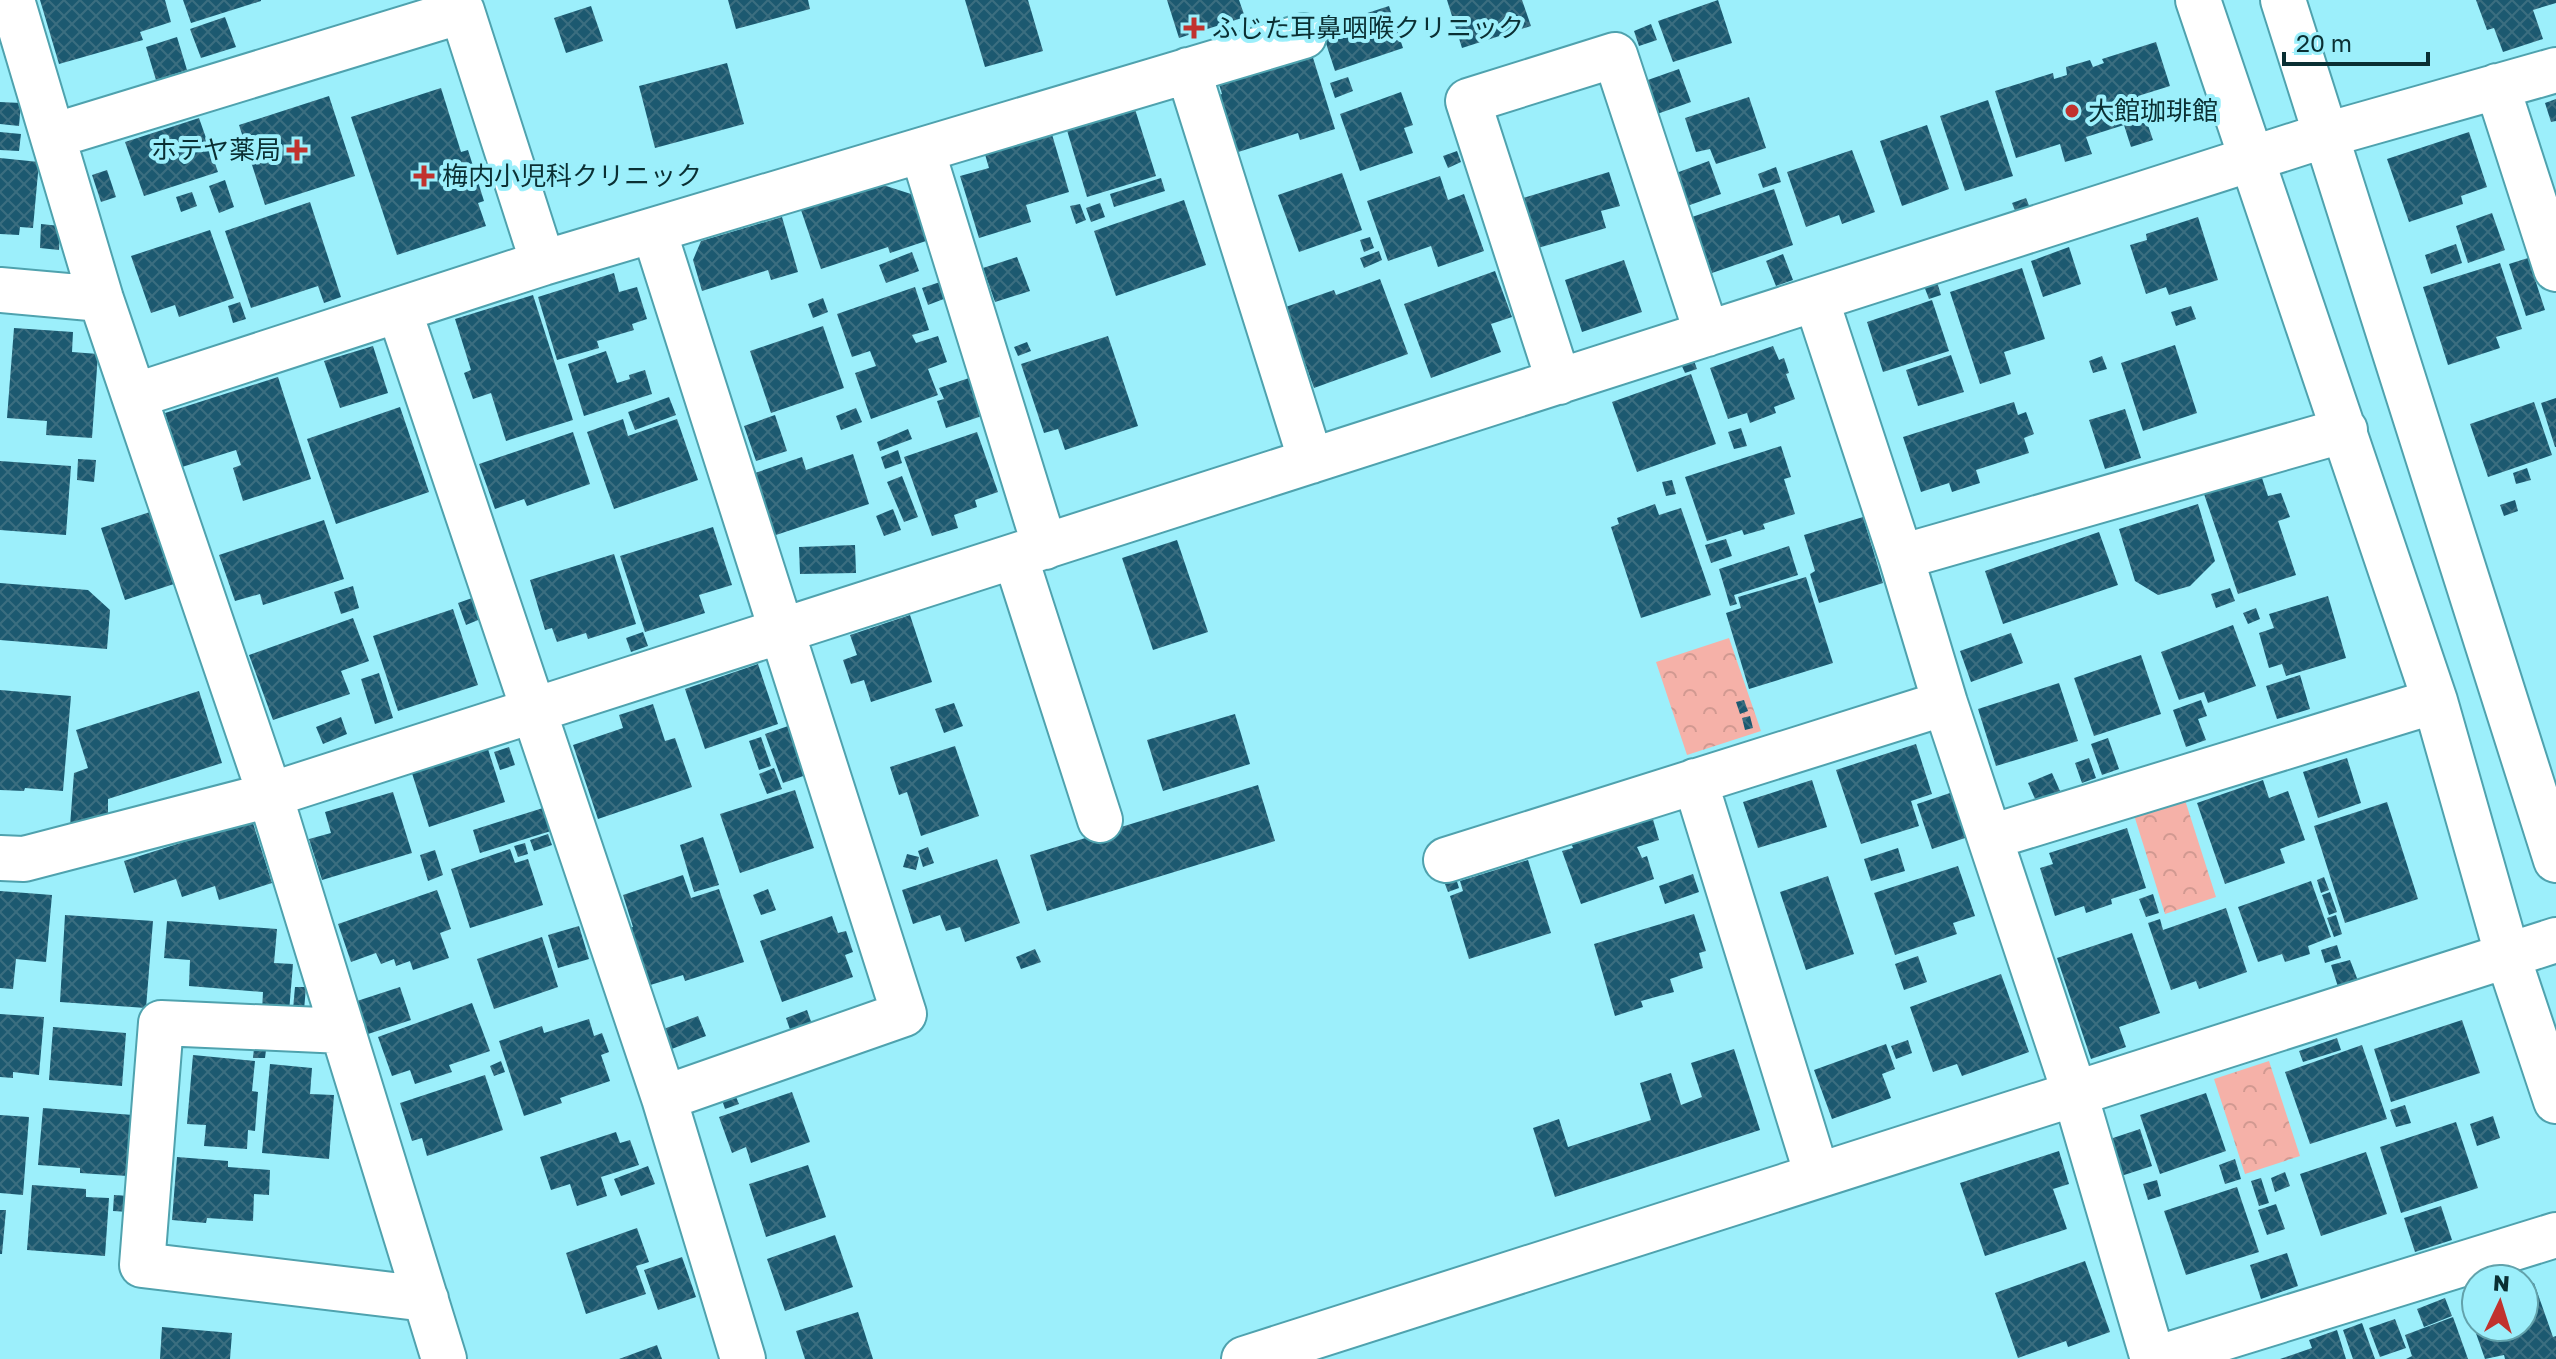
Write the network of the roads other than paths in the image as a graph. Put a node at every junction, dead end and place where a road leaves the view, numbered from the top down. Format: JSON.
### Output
{"nodes":[{"id":1,"x":12,"y":0,"type":"edge"},
{"id":2,"x":2198,"y":0,"type":"edge"},
{"id":3,"x":2283,"y":0,"type":"edge"},
{"id":4,"x":1304,"y":36,"type":"dead end"},
{"id":5,"x":1188,"y":70,"type":"junction"},
{"id":6,"x":2556,"y":70,"type":"edge"},
{"id":7,"x":2497,"y":86,"type":"junction"},
{"id":8,"x":2326,"y":135,"type":"junction"},
{"id":9,"x":53,"y":136,"type":"junction"},
{"id":10,"x":922,"y":150,"type":"junction"},
{"id":11,"x":2251,"y":159,"type":"junction"},
{"id":12,"x":654,"y":231,"type":"junction"},
{"id":13,"x":543,"y":263,"type":"junction"},
{"id":14,"x":2556,"y":269,"type":"edge"},
{"id":15,"x":0,"y":290,"type":"edge"},
{"id":16,"x":101,"y":299,"type":"junction"},
{"id":17,"x":1816,"y":299,"type":"junction"},
{"id":18,"x":399,"y":310,"type":"junction"},
{"id":19,"x":1707,"y":334,"type":"junction"},
{"id":20,"x":1559,"y":382,"type":"junction"},
{"id":21,"x":134,"y":396,"type":"junction"},
{"id":22,"x":2345,"y":430,"type":"junction"},
{"id":23,"x":1311,"y":461,"type":"junction"},
{"id":24,"x":1030,"y":551,"type":"junction"},
{"id":25,"x":1901,"y":557,"type":"junction"},
{"id":26,"x":782,"y":631,"type":"junction"},
{"id":27,"x":2435,"y":701,"type":"junction"},
{"id":28,"x":1945,"y":703,"type":"junction"},
{"id":29,"x":534,"y":710,"type":"junction"},
{"id":30,"x":1695,"y":781,"type":"junction"},
{"id":31,"x":270,"y":795,"type":"junction"},
{"id":32,"x":1100,"y":820,"type":"dead end"},
{"id":33,"x":1991,"y":837,"type":"junction"},
{"id":34,"x":0,"y":858,"type":"edge"},
{"id":35,"x":1446,"y":860,"type":"dead end"},
{"id":36,"x":2556,"y":860,"type":"edge"},
{"id":37,"x":2556,"y":940,"type":"edge"},
{"id":38,"x":2508,"y":957,"type":"junction"},
{"id":39,"x":343,"y":1031,"type":"junction"},
{"id":40,"x":2075,"y":1094,"type":"junction"},
{"id":41,"x":664,"y":1098,"type":"junction"},
{"id":42,"x":2556,"y":1101,"type":"edge"},
{"id":43,"x":1817,"y":1175,"type":"junction"},
{"id":44,"x":2556,"y":1235,"type":"edge"},
{"id":45,"x":426,"y":1299,"type":"junction"},
{"id":46,"x":444,"y":1359,"type":"edge"},
{"id":47,"x":743,"y":1359,"type":"edge"},
{"id":48,"x":1244,"y":1359,"type":"edge"},
{"id":49,"x":2154,"y":1359,"type":"edge"}],
"edges":[{"from":1,"to":9,"type":"street"},
{"from":2,"to":11,"type":"street"},
{"from":3,"to":8,"type":"street"},
{"from":4,"to":5,"type":"street"},
{"from":5,"to":10,"type":"street"},
{"from":5,"to":23,"type":"street"},
{"from":6,"to":7,"type":"street"},
{"from":7,"to":8,"type":"street"},
{"from":7,"to":14,"type":"street"},
{"from":8,"to":11,"type":"street"},
{"from":8,"to":36,"type":"street"},
{"from":9,"to":13,"type":"street"},
{"from":9,"to":16,"type":"street"},
{"from":10,"to":12,"type":"street"},
{"from":10,"to":24,"type":"street"},
{"from":11,"to":17,"type":"street"},
{"from":11,"to":22,"type":"street"},
{"from":12,"to":13,"type":"street"},
{"from":12,"to":26,"type":"street"},
{"from":13,"to":18,"type":"street"},
{"from":15,"to":16,"type":"street"},
{"from":16,"to":21,"type":"street"},
{"from":17,"to":19,"type":"street"},
{"from":17,"to":25,"type":"street"},
{"from":18,"to":21,"type":"street"},
{"from":18,"to":29,"type":"street"},
{"from":19,"to":20,"type":"street"},
{"from":19,"to":20,"type":"street"},
{"from":20,"to":23,"type":"street"},
{"from":21,"to":31,"type":"street"},
{"from":22,"to":25,"type":"street"},
{"from":22,"to":27,"type":"street"},
{"from":23,"to":24,"type":"street"},
{"from":24,"to":26,"type":"street"},
{"from":24,"to":32,"type":"street"},
{"from":25,"to":28,"type":"street"},
{"from":26,"to":29,"type":"street"},
{"from":26,"to":41,"type":"street"},
{"from":27,"to":33,"type":"street"},
{"from":27,"to":38,"type":"street"},
{"from":28,"to":30,"type":"street"},
{"from":28,"to":33,"type":"street"},
{"from":29,"to":31,"type":"street"},
{"from":29,"to":41,"type":"street"},
{"from":30,"to":35,"type":"street"},
{"from":30,"to":43,"type":"street"},
{"from":31,"to":34,"type":"street"},
{"from":31,"to":39,"type":"street"},
{"from":33,"to":40,"type":"street"},
{"from":37,"to":38,"type":"street"},
{"from":38,"to":40,"type":"street"},
{"from":38,"to":42,"type":"street"},
{"from":39,"to":45,"type":"street"},
{"from":39,"to":45,"type":"street"},
{"from":40,"to":43,"type":"street"},
{"from":40,"to":49,"type":"street"},
{"from":41,"to":47,"type":"street"},
{"from":43,"to":48,"type":"street"},
{"from":44,"to":49,"type":"street"},
{"from":45,"to":46,"type":"street"}]}
